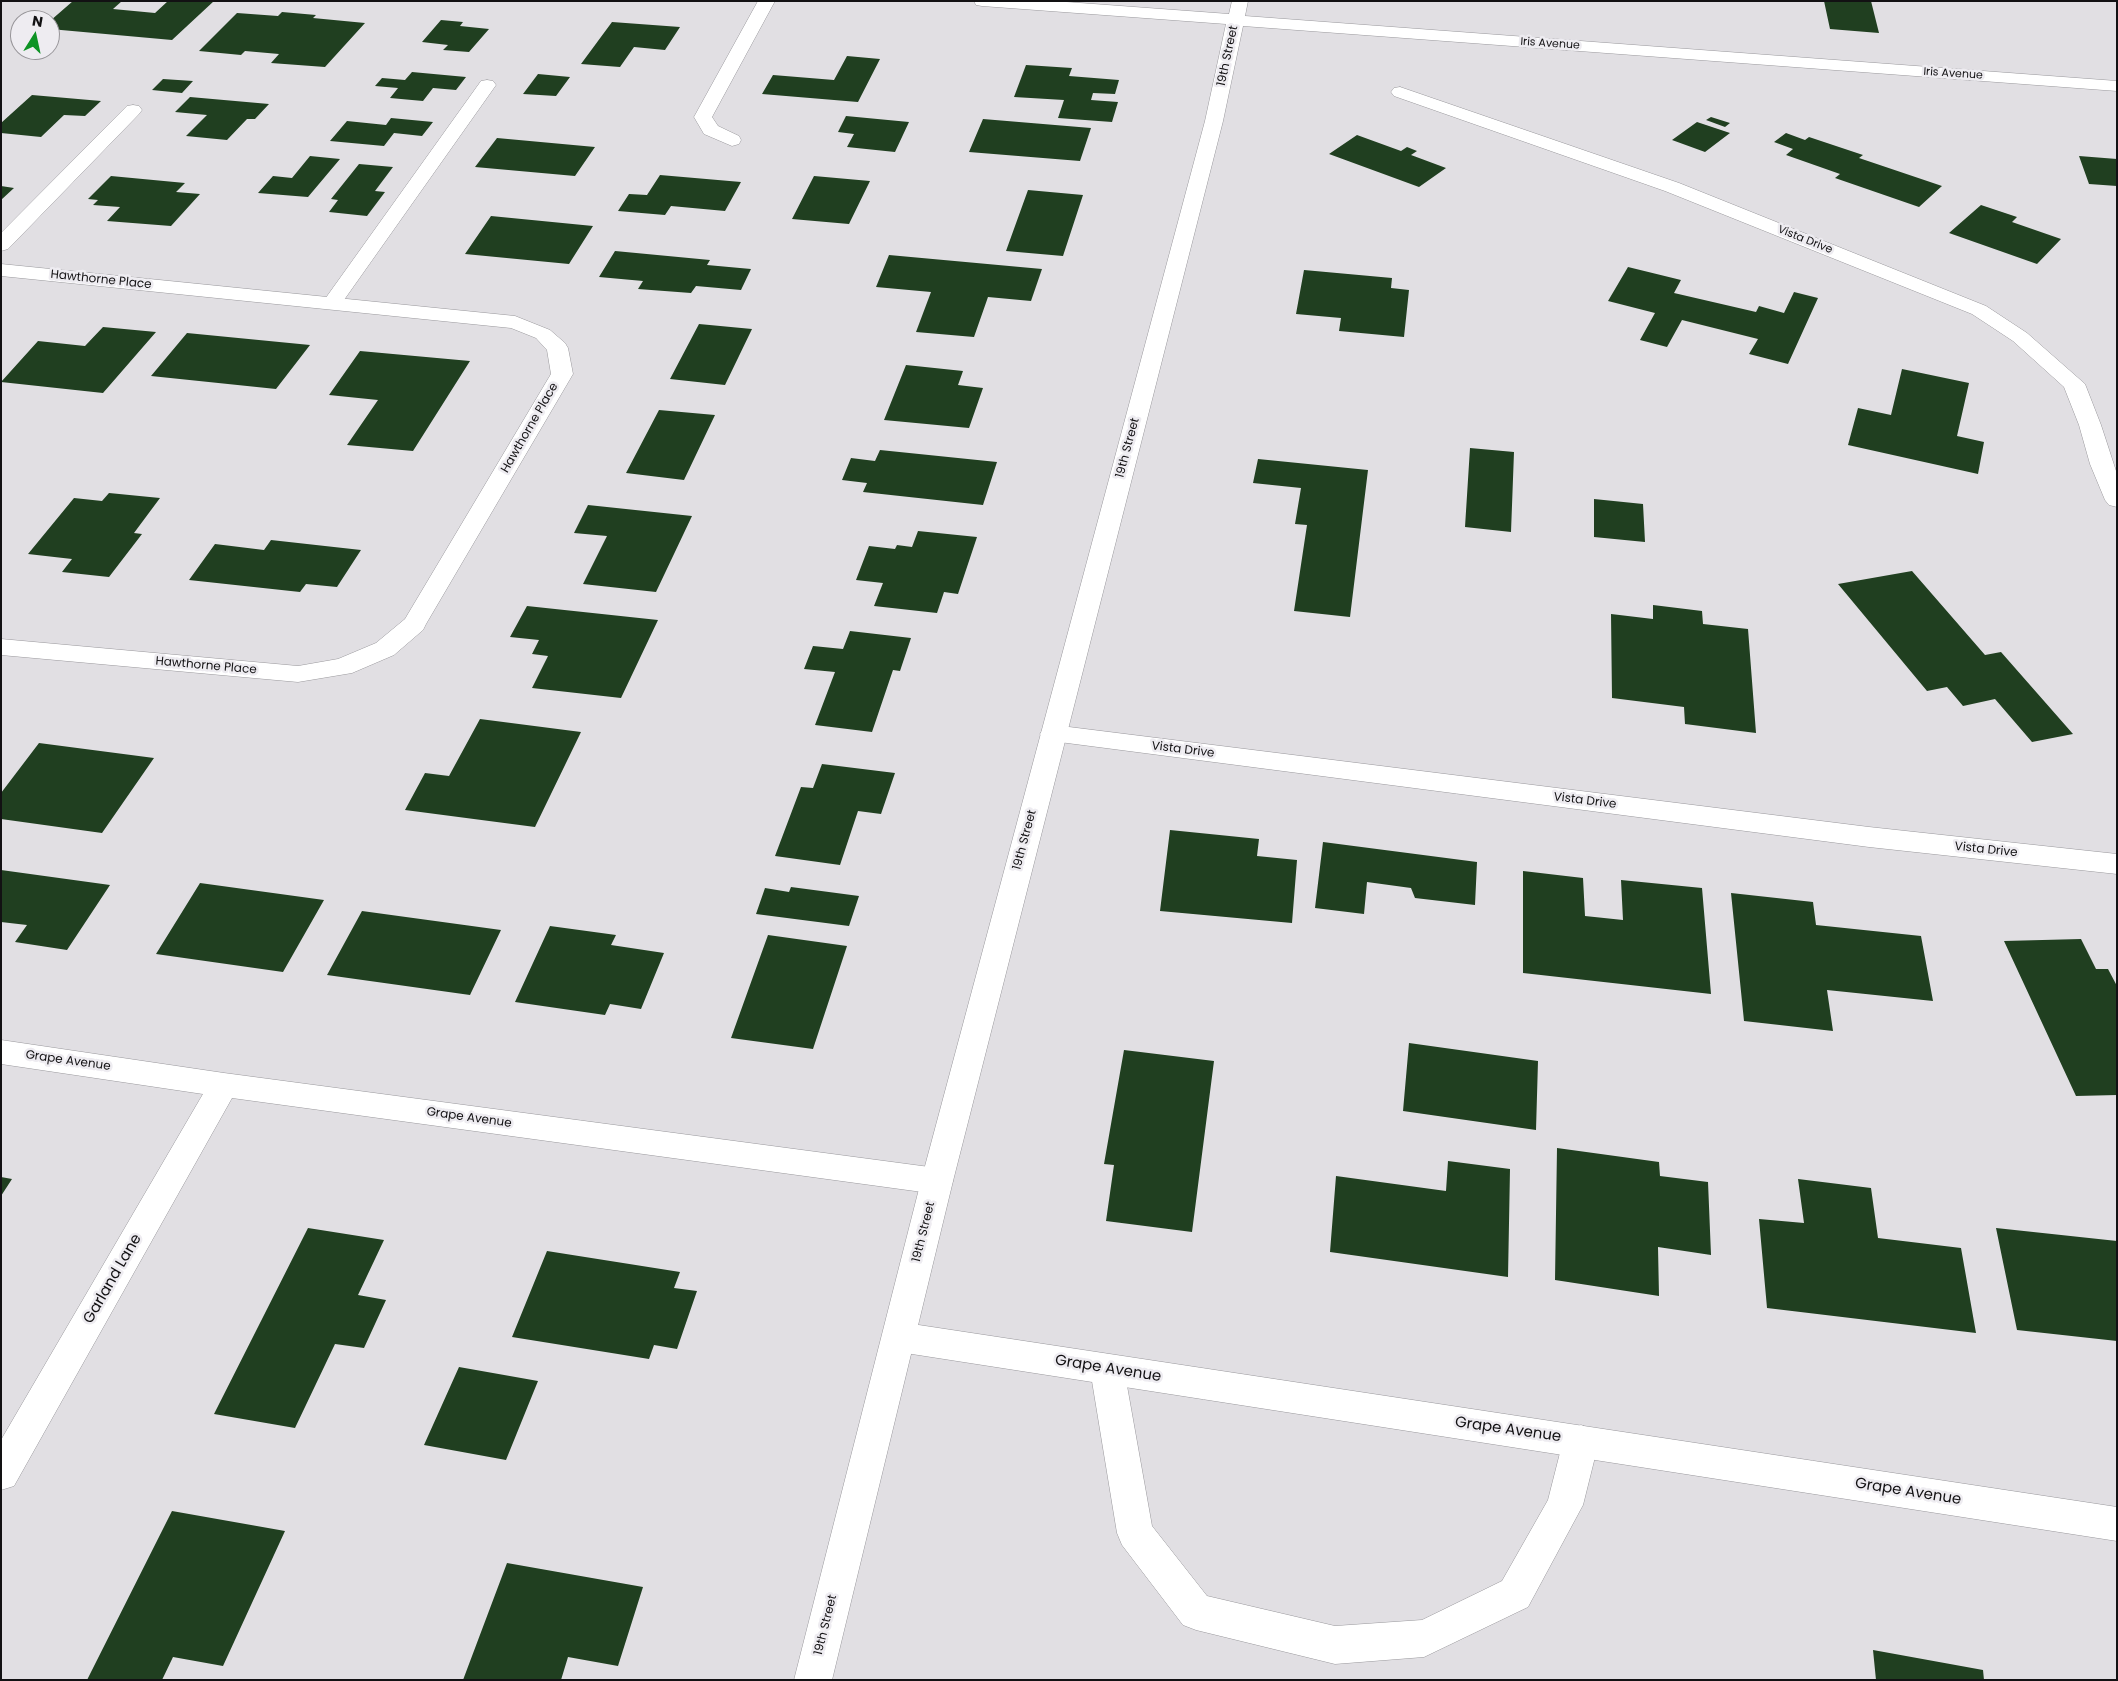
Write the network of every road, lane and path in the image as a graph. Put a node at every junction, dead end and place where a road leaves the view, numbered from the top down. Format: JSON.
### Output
{"nodes":[{"id":1,"x":767,"y":1,"type":"edge"},
{"id":2,"x":982,"y":1,"type":"edge"},
{"id":3,"x":1240,"y":1,"type":"edge"},
{"id":4,"x":1235,"y":21,"type":"junction"},
{"id":5,"x":487,"y":85,"type":"dead end"},
{"id":6,"x":2117,"y":86,"type":"edge"},
{"id":7,"x":1400,"y":92,"type":"dead end"},
{"id":8,"x":133,"y":110,"type":"dead end"},
{"id":9,"x":732,"y":140,"type":"dead end"},
{"id":10,"x":1,"y":245,"type":"edge"},
{"id":11,"x":1,"y":270,"type":"edge"},
{"id":12,"x":332,"y":303,"type":"junction"},
{"id":13,"x":2117,"y":500,"type":"edge"},
{"id":14,"x":1,"y":647,"type":"edge"},
{"id":15,"x":1053,"y":734,"type":"junction"},
{"id":16,"x":2117,"y":864,"type":"edge"},
{"id":17,"x":1,"y":1052,"type":"edge"},
{"id":18,"x":224,"y":1085,"type":"junction"},
{"id":19,"x":937,"y":1181,"type":"junction"},
{"id":20,"x":899,"y":1337,"type":"junction"},
{"id":21,"x":1107,"y":1368,"type":"junction"},
{"id":22,"x":1581,"y":1441,"type":"junction"},
{"id":23,"x":1,"y":1474,"type":"edge"},
{"id":24,"x":2117,"y":1524,"type":"edge"},
{"id":25,"x":812,"y":1680,"type":"edge"}],
"edges":[{"from":1,"to":9,"type":"street"},
{"from":2,"to":4,"type":"street","name":"Iris Avenue"},
{"from":3,"to":4,"type":"street","name":"19th Street"},
{"from":4,"to":6,"type":"street","name":"Iris Avenue"},
{"from":4,"to":15,"type":"street","name":"19th Street"},
{"from":5,"to":12,"type":"street"},
{"from":7,"to":13,"type":"street","name":"Vista Drive"},
{"from":8,"to":10,"type":"street"},
{"from":11,"to":12,"type":"street","name":"Hawthorne Place"},
{"from":12,"to":14,"type":"street","name":"Hawthorne Place"},
{"from":15,"to":16,"type":"street","name":"Vista Drive"},
{"from":15,"to":19,"type":"street","name":"19th Street"},
{"from":17,"to":18,"type":"street","name":"Grape Avenue"},
{"from":18,"to":19,"type":"street","name":"Grape Avenue"},
{"from":18,"to":23,"type":"street","name":"Garland Lane"},
{"from":19,"to":20,"type":"street","name":"19th Street"},
{"from":20,"to":21,"type":"street","name":"Grape Avenue"},
{"from":20,"to":25,"type":"street","name":"19th Street"},
{"from":21,"to":22,"type":"street","name":"Grape Avenue"},
{"from":21,"to":22,"type":"street"},
{"from":22,"to":24,"type":"street","name":"Grape Avenue"}]}
